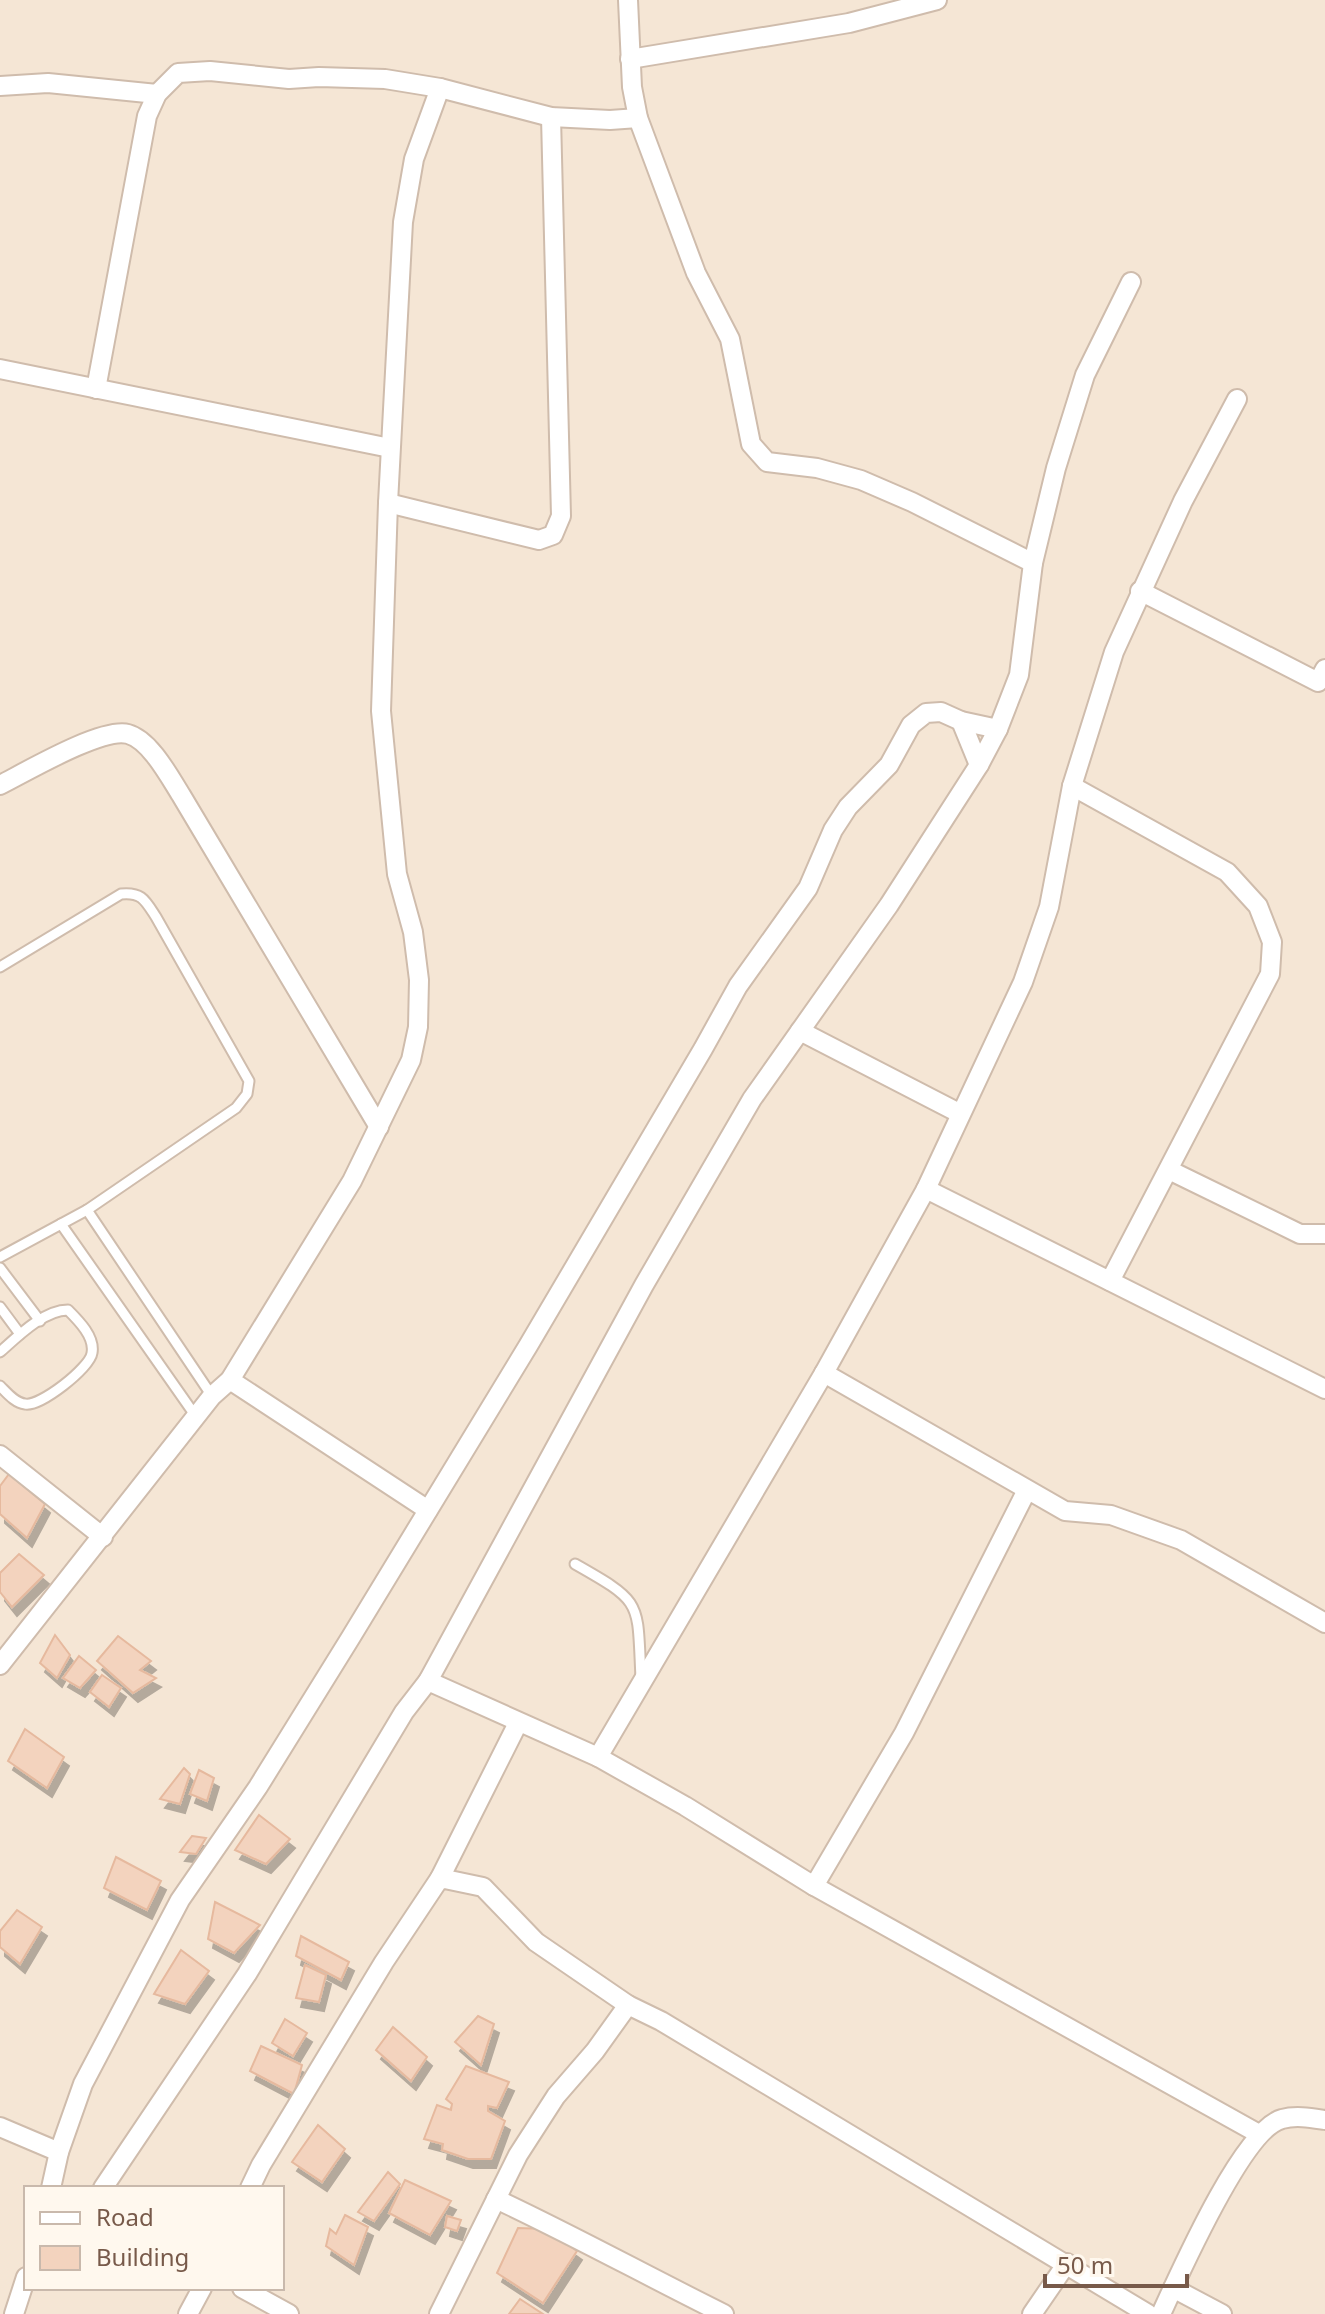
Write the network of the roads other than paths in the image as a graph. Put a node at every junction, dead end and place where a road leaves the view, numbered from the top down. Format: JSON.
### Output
{"nodes":[{"id":1,"x":628,"y":0,"type":"edge"},
{"id":2,"x":937,"y":0,"type":"edge"},
{"id":3,"x":630,"y":59,"type":"junction"},
{"id":4,"x":0,"y":86,"type":"edge"},
{"id":5,"x":440,"y":88,"type":"junction"},
{"id":6,"x":157,"y":94,"type":"junction"},
{"id":7,"x":551,"y":117,"type":"junction"},
{"id":8,"x":638,"y":118,"type":"junction"},
{"id":9,"x":1131,"y":282,"type":"dead end"},
{"id":10,"x":0,"y":369,"type":"edge"},
{"id":11,"x":96,"y":389,"type":"junction"},
{"id":12,"x":1237,"y":399,"type":"dead end"},
{"id":13,"x":390,"y":448,"type":"junction"},
{"id":14,"x":388,"y":503,"type":"junction"},
{"id":15,"x":1033,"y":563,"type":"junction"},
{"id":16,"x":1140,"y":591,"type":"junction"},
{"id":17,"x":1323,"y":679,"type":"edge"},
{"id":18,"x":961,"y":721,"type":"junction"},
{"id":19,"x":998,"y":729,"type":"junction"},
{"id":20,"x":979,"y":765,"type":"junction"},
{"id":21,"x":0,"y":785,"type":"edge"},
{"id":22,"x":1072,"y":786,"type":"junction"},
{"id":23,"x":0,"y":967,"type":"edge"},
{"id":24,"x":800,"y":1031,"type":"junction"},
{"id":25,"x":959,"y":1113,"type":"junction"},
{"id":26,"x":379,"y":1127,"type":"junction"},
{"id":27,"x":1169,"y":1170,"type":"junction"},
{"id":28,"x":926,"y":1189,"type":"junction"},
{"id":29,"x":87,"y":1210,"type":"junction"},
{"id":30,"x":61,"y":1224,"type":"junction"},
{"id":31,"x":1325,"y":1234,"type":"edge"},
{"id":32,"x":0,"y":1257,"type":"edge"},
{"id":33,"x":0,"y":1268,"type":"edge"},
{"id":34,"x":1110,"y":1281,"type":"junction"},
{"id":35,"x":0,"y":1307,"type":"edge"},
{"id":36,"x":40,"y":1321,"type":"junction"},
{"id":37,"x":20,"y":1334,"type":"junction"},
{"id":38,"x":0,"y":1352,"type":"edge"},
{"id":39,"x":824,"y":1373,"type":"junction"},
{"id":40,"x":230,"y":1380,"type":"junction"},
{"id":41,"x":0,"y":1386,"type":"edge"},
{"id":42,"x":1325,"y":1389,"type":"edge"},
{"id":43,"x":212,"y":1396,"type":"junction"},
{"id":44,"x":197,"y":1418,"type":"junction"},
{"id":45,"x":0,"y":1455,"type":"edge"},
{"id":46,"x":1027,"y":1490,"type":"junction"},
{"id":47,"x":428,"y":1510,"type":"junction"},
{"id":48,"x":103,"y":1537,"type":"junction"},
{"id":49,"x":575,"y":1564,"type":"dead end"},
{"id":50,"x":1325,"y":1623,"type":"edge"},
{"id":51,"x":0,"y":1665,"type":"edge"},
{"id":52,"x":428,"y":1681,"type":"junction"},
{"id":53,"x":641,"y":1685,"type":"junction"},
{"id":54,"x":518,"y":1723,"type":"junction"},
{"id":55,"x":598,"y":1757,"type":"junction"},
{"id":56,"x":440,"y":1878,"type":"junction"},
{"id":57,"x":814,"y":1886,"type":"junction"},
{"id":58,"x":628,"y":2005,"type":"junction"},
{"id":59,"x":1325,"y":2120,"type":"edge"},
{"id":60,"x":0,"y":2127,"type":"edge"},
{"id":61,"x":1259,"y":2134,"type":"junction"},
{"id":62,"x":59,"y":2152,"type":"junction"},
{"id":63,"x":51,"y":2186,"type":"edge"},
{"id":64,"x":104,"y":2186,"type":"edge"},
{"id":65,"x":251,"y":2186,"type":"edge"},
{"id":66,"x":496,"y":2199,"type":"junction"},
{"id":67,"x":1067,"y":2263,"type":"junction"},
{"id":68,"x":24,"y":2283,"type":"edge"},
{"id":69,"x":1173,"y":2288,"type":"junction"},
{"id":70,"x":201,"y":2290,"type":"edge"},
{"id":71,"x":246,"y":2290,"type":"edge"},
{"id":72,"x":14,"y":2314,"type":"edge"},
{"id":73,"x":188,"y":2314,"type":"edge"},
{"id":74,"x":289,"y":2314,"type":"edge"},
{"id":75,"x":439,"y":2314,"type":"edge"},
{"id":76,"x":724,"y":2314,"type":"edge"},
{"id":77,"x":1032,"y":2314,"type":"edge"},
{"id":78,"x":1148,"y":2314,"type":"edge"},
{"id":79,"x":1161,"y":2314,"type":"edge"},
{"id":80,"x":1222,"y":2314,"type":"edge"}],
"edges":[{"from":1,"to":3,"type":"street"},
{"from":2,"to":3,"type":"street"},
{"from":3,"to":8,"type":"street"},
{"from":4,"to":6,"type":"street"},
{"from":5,"to":6,"type":"street"},
{"from":5,"to":7,"type":"street"},
{"from":5,"to":13,"type":"street"},
{"from":6,"to":11,"type":"street"},
{"from":7,"to":8,"type":"street"},
{"from":7,"to":14,"type":"street"},
{"from":8,"to":15,"type":"street"},
{"from":9,"to":15,"type":"street"},
{"from":10,"to":11,"type":"street"},
{"from":11,"to":13,"type":"street"},
{"from":12,"to":16,"type":"street"},
{"from":13,"to":14,"type":"street"},
{"from":14,"to":26,"type":"street"},
{"from":15,"to":19,"type":"street"},
{"from":16,"to":17,"type":"street"},
{"from":16,"to":22,"type":"street"},
{"from":18,"to":19,"type":"street"},
{"from":18,"to":20,"type":"street"},
{"from":18,"to":47,"type":"street"},
{"from":19,"to":20,"type":"street"},
{"from":20,"to":24,"type":"street"},
{"from":21,"to":26,"type":"street"},
{"from":22,"to":25,"type":"street"},
{"from":22,"to":27,"type":"street"},
{"from":23,"to":29,"type":"lane"},
{"from":24,"to":25,"type":"street"},
{"from":24,"to":52,"type":"street"},
{"from":25,"to":28,"type":"street"},
{"from":26,"to":40,"type":"street"},
{"from":27,"to":31,"type":"street"},
{"from":27,"to":34,"type":"street"},
{"from":28,"to":34,"type":"street"},
{"from":28,"to":39,"type":"street"},
{"from":29,"to":30,"type":"lane"},
{"from":29,"to":43,"type":"lane"},
{"from":30,"to":32,"type":"lane"},
{"from":30,"to":44,"type":"lane"},
{"from":33,"to":36,"type":"lane"},
{"from":34,"to":42,"type":"street"},
{"from":35,"to":37,"type":"lane"},
{"from":36,"to":37,"type":"lane"},
{"from":36,"to":41,"type":"lane"},
{"from":37,"to":38,"type":"lane"},
{"from":39,"to":46,"type":"street"},
{"from":39,"to":53,"type":"street"},
{"from":40,"to":43,"type":"street"},
{"from":40,"to":47,"type":"street"},
{"from":43,"to":44,"type":"street"},
{"from":44,"to":48,"type":"street"},
{"from":45,"to":48,"type":"street"},
{"from":46,"to":50,"type":"street"},
{"from":46,"to":57,"type":"street"},
{"from":47,"to":62,"type":"street"},
{"from":48,"to":51,"type":"street"},
{"from":49,"to":53,"type":"lane"},
{"from":52,"to":54,"type":"street"},
{"from":52,"to":64,"type":"street"},
{"from":53,"to":55,"type":"street"},
{"from":54,"to":55,"type":"street"},
{"from":54,"to":56,"type":"street"},
{"from":55,"to":57,"type":"street"},
{"from":56,"to":58,"type":"street"},
{"from":56,"to":65,"type":"street"},
{"from":57,"to":61,"type":"street"},
{"from":58,"to":66,"type":"street"},
{"from":58,"to":67,"type":"street"},
{"from":59,"to":61,"type":"street"},
{"from":60,"to":62,"type":"street"},
{"from":61,"to":69,"type":"street"},
{"from":62,"to":63,"type":"street"},
{"from":66,"to":75,"type":"street"},
{"from":66,"to":76,"type":"street"},
{"from":67,"to":77,"type":"street"},
{"from":67,"to":78,"type":"street"},
{"from":68,"to":72,"type":"street"},
{"from":69,"to":79,"type":"street"},
{"from":69,"to":80,"type":"street"},
{"from":70,"to":73,"type":"street"},
{"from":71,"to":74,"type":"street"}]}
